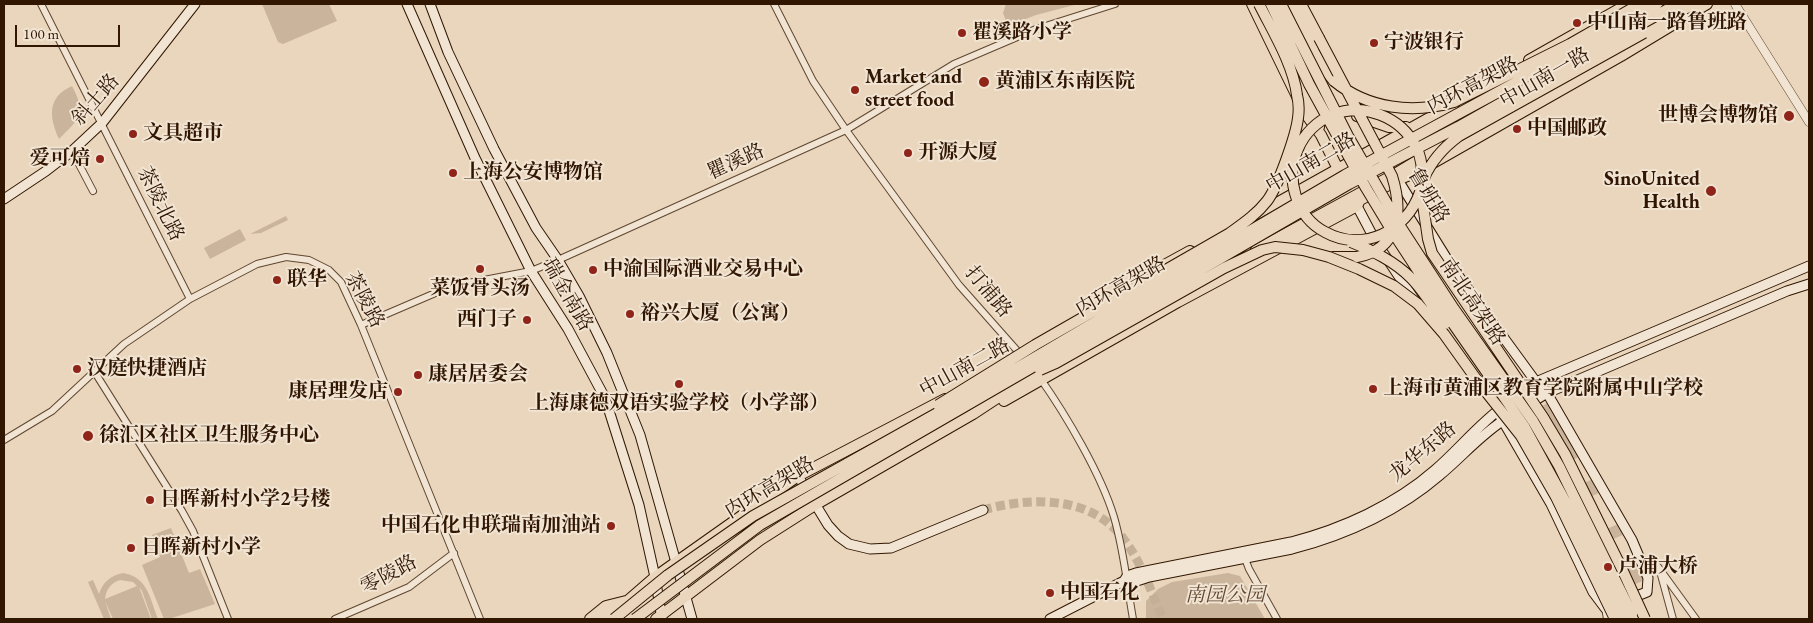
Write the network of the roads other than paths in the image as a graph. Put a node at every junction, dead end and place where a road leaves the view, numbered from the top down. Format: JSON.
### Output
{"nodes":[{"id":1,"x":41,"y":4,"type":"edge"},
{"id":2,"x":195,"y":4,"type":"edge"},
{"id":3,"x":408,"y":4,"type":"edge"},
{"id":4,"x":430,"y":4,"type":"edge"},
{"id":5,"x":774,"y":4,"type":"edge"},
{"id":6,"x":1115,"y":4,"type":"edge"},
{"id":7,"x":1252,"y":4,"type":"edge"},
{"id":8,"x":1260,"y":4,"type":"edge"},
{"id":9,"x":1265,"y":4,"type":"edge"},
{"id":10,"x":1271,"y":4,"type":"edge"},
{"id":11,"x":1281,"y":4,"type":"edge"},
{"id":12,"x":1290,"y":4,"type":"edge"},
{"id":13,"x":1295,"y":4,"type":"edge"},
{"id":14,"x":1302,"y":4,"type":"edge"},
{"id":15,"x":1306,"y":4,"type":"edge"},
{"id":16,"x":1628,"y":4,"type":"edge"},
{"id":17,"x":1640,"y":4,"type":"edge"},
{"id":18,"x":1650,"y":4,"type":"edge"},
{"id":19,"x":1657,"y":4,"type":"edge"},
{"id":20,"x":1678,"y":4,"type":"edge"},
{"id":21,"x":1707,"y":4,"type":"edge"},
{"id":22,"x":1734,"y":4,"type":"edge"},
{"id":23,"x":1690,"y":5,"type":"edge"},
{"id":24,"x":1627,"y":32,"type":"junction"},
{"id":25,"x":1336,"y":78,"type":"junction"},
{"id":26,"x":1349,"y":92,"type":"junction"},
{"id":27,"x":1451,"y":105,"type":"junction"},
{"id":28,"x":1428,"y":109,"type":"junction"},
{"id":29,"x":1371,"y":112,"type":"junction"},
{"id":30,"x":1354,"y":114,"type":"junction"},
{"id":31,"x":1390,"y":118,"type":"junction"},
{"id":32,"x":1298,"y":120,"type":"junction"},
{"id":33,"x":1809,"y":122,"type":"edge"},
{"id":34,"x":102,"y":124,"type":"junction"},
{"id":35,"x":1413,"y":127,"type":"junction"},
{"id":36,"x":846,"y":130,"type":"junction"},
{"id":37,"x":1321,"y":135,"type":"junction"},
{"id":38,"x":1378,"y":148,"type":"junction"},
{"id":39,"x":72,"y":151,"type":"junction"},
{"id":40,"x":1297,"y":151,"type":"junction"},
{"id":41,"x":1347,"y":167,"type":"junction"},
{"id":42,"x":1393,"y":177,"type":"junction"},
{"id":43,"x":1343,"y":179,"type":"junction"},
{"id":44,"x":1278,"y":180,"type":"junction"},
{"id":45,"x":1319,"y":180,"type":"junction"},
{"id":46,"x":1422,"y":186,"type":"junction"},
{"id":47,"x":94,"y":191,"type":"dead end"},
{"id":48,"x":1352,"y":196,"type":"junction"},
{"id":49,"x":4,"y":199,"type":"edge"},
{"id":50,"x":1357,"y":206,"type":"junction"},
{"id":51,"x":1285,"y":211,"type":"junction"},
{"id":52,"x":1328,"y":222,"type":"junction"},
{"id":53,"x":155,"y":230,"type":"junction"},
{"id":54,"x":1287,"y":233,"type":"junction"},
{"id":55,"x":147,"y":234,"type":"dead end"},
{"id":56,"x":1341,"y":238,"type":"junction"},
{"id":57,"x":1330,"y":257,"type":"junction"},
{"id":58,"x":558,"y":260,"type":"junction"},
{"id":59,"x":1809,"y":266,"type":"edge"},
{"id":60,"x":531,"y":271,"type":"junction"},
{"id":61,"x":1809,"y":284,"type":"edge"},
{"id":62,"x":190,"y":300,"type":"junction"},
{"id":63,"x":361,"y":325,"type":"junction"},
{"id":64,"x":1023,"y":358,"type":"junction"},
{"id":65,"x":94,"y":371,"type":"junction"},
{"id":66,"x":1038,"y":377,"type":"junction"},
{"id":67,"x":1536,"y":382,"type":"junction"},
{"id":68,"x":1004,"y":384,"type":"junction"},
{"id":69,"x":1547,"y":393,"type":"junction"},
{"id":70,"x":1496,"y":411,"type":"junction"},
{"id":71,"x":1503,"y":420,"type":"junction"},
{"id":72,"x":1521,"y":436,"type":"junction"},
{"id":73,"x":4,"y":440,"type":"edge"},
{"id":74,"x":888,"y":440,"type":"junction"},
{"id":75,"x":798,"y":476,"type":"junction"},
{"id":76,"x":815,"y":505,"type":"junction"},
{"id":77,"x":983,"y":510,"type":"tunnel mouth"},
{"id":78,"x":454,"y":553,"type":"junction"},
{"id":79,"x":1244,"y":555,"type":"junction"},
{"id":80,"x":1641,"y":559,"type":"junction"},
{"id":81,"x":676,"y":564,"type":"junction"},
{"id":82,"x":1660,"y":569,"type":"junction"},
{"id":83,"x":656,"y":577,"type":"junction"},
{"id":84,"x":1126,"y":580,"type":"junction"},
{"id":85,"x":686,"y":596,"type":"junction"},
{"id":86,"x":626,"y":602,"type":"junction"},
{"id":87,"x":1605,"y":608,"type":"junction"},
{"id":88,"x":660,"y":618,"type":"edge"},
{"id":89,"x":228,"y":619,"type":"edge"},
{"id":90,"x":335,"y":619,"type":"edge"},
{"id":91,"x":480,"y":619,"type":"edge"},
{"id":92,"x":590,"y":619,"type":"edge"},
{"id":93,"x":599,"y":619,"type":"edge"},
{"id":94,"x":606,"y":619,"type":"edge"},
{"id":95,"x":614,"y":619,"type":"edge"},
{"id":96,"x":635,"y":619,"type":"edge"},
{"id":97,"x":692,"y":619,"type":"edge"},
{"id":98,"x":1050,"y":619,"type":"edge"},
{"id":99,"x":1133,"y":619,"type":"edge"},
{"id":100,"x":1277,"y":619,"type":"edge"},
{"id":101,"x":1607,"y":619,"type":"edge"},
{"id":102,"x":1614,"y":619,"type":"edge"},
{"id":103,"x":1625,"y":619,"type":"edge"},
{"id":104,"x":1635,"y":619,"type":"edge"},
{"id":105,"x":1645,"y":619,"type":"edge"},
{"id":106,"x":1673,"y":619,"type":"edge"},
{"id":107,"x":1696,"y":619,"type":"edge"}],
"edges":[{"from":1,"to":34,"type":"street","name":"茶陵北路"},
{"from":2,"to":34,"type":"main road","name":"斜土路"},
{"from":3,"to":60,"type":"main road","name":"瑞金南路"},
{"from":4,"to":58,"type":"main road","name":"瑞金南路"},
{"from":5,"to":36,"type":"street","name":"打浦路"},
{"from":6,"to":36,"type":"street","name":"瞿溪路"},
{"from":7,"to":37,"type":"main road"},
{"from":8,"to":32,"type":"main road","bridge":true},
{"from":9,"to":37,"type":"main road"},
{"from":10,"to":103,"type":"main road","name":"南北高架路","bridge":true},
{"from":11,"to":104,"type":"main road","name":"南北高架路","bridge":true},
{"from":12,"to":26,"type":"main road","bridge":true},
{"from":13,"to":25,"type":"main road","name":"鲁班路"},
{"from":14,"to":57,"type":"main road","bridge":true},
{"from":15,"to":25,"type":"main road","name":"鲁班路"},
{"from":16,"to":27,"type":"main road","name":"中山南一路"},
{"from":17,"to":28,"type":"main road","bridge":true},
{"from":18,"to":38,"type":"main road","name":"中山南一路"},
{"from":19,"to":74,"type":"main road","name":"内环高架路","bridge":true},
{"from":20,"to":24,"type":"main road","name":"内环高架路","bridge":true},
{"from":21,"to":42,"type":"main road","name":"中山南一路"},
{"from":22,"to":33,"type":"street"},
{"from":23,"to":24,"type":"main road","bridge":true},
{"from":23,"to":42,"type":"main road","name":"中山南二路"},
{"from":23,"to":46,"type":"main road","bridge":true},
{"from":24,"to":68,"type":"main road","name":"内环高架路","bridge":true},
{"from":25,"to":27,"type":"main road"},
{"from":25,"to":30,"type":"main road","name":"鲁班路"},
{"from":26,"to":28,"type":"main road","bridge":true},
{"from":26,"to":29,"type":"main road","bridge":true},
{"from":27,"to":35,"type":"main road","name":"中山南一路"},
{"from":28,"to":31,"type":"main road","bridge":true},
{"from":29,"to":31,"type":"main road","bridge":true},
{"from":29,"to":40,"type":"main road","bridge":true},
{"from":30,"to":35,"type":"main road"},
{"from":30,"to":38,"type":"main road","name":"鲁班路"},
{"from":31,"to":46,"type":"main road","bridge":true},
{"from":32,"to":40,"type":"main road","bridge":true},
{"from":32,"to":44,"type":"main road","bridge":true},
{"from":34,"to":39,"type":"main road","name":"斜土路"},
{"from":34,"to":53,"type":"street","name":"茶陵北路"},
{"from":35,"to":38,"type":"main road","name":"中山南一路"},
{"from":36,"to":58,"type":"street","name":"瞿溪路"},
{"from":36,"to":64,"type":"street","name":"打浦路"},
{"from":37,"to":41,"type":"main road"},
{"from":38,"to":41,"type":"main road","name":"中山南二路"},
{"from":38,"to":42,"type":"main road","name":"鲁班路"},
{"from":39,"to":47,"type":"street"},
{"from":39,"to":49,"type":"main road","name":"斜土路"},
{"from":40,"to":44,"type":"main road","bridge":true},
{"from":40,"to":56,"type":"main road","bridge":true},
{"from":41,"to":42,"type":"main road"},
{"from":41,"to":43,"type":"main road"},
{"from":41,"to":43,"type":"main road"},
{"from":41,"to":45,"type":"main road","name":"中山南二路"},
{"from":42,"to":48,"type":"main road","name":"中山南二路"},
{"from":42,"to":50,"type":"main road","name":"中山南二路"},
{"from":42,"to":67,"type":"main road","name":"鲁班路"},
{"from":43,"to":48,"type":"main road"},
{"from":43,"to":51,"type":"main road"},
{"from":44,"to":74,"type":"main road","bridge":true},
{"from":45,"to":51,"type":"main road"},
{"from":45,"to":64,"type":"main road","name":"中山南二路"},
{"from":46,"to":56,"type":"main road","bridge":true},
{"from":46,"to":105,"type":"main road","bridge":true},
{"from":48,"to":50,"type":"main road"},
{"from":48,"to":54,"type":"main road","name":"中山南二路"},
{"from":50,"to":52,"type":"main road","name":"中山南二路"},
{"from":50,"to":70,"type":"main road"},
{"from":51,"to":64,"type":"main road"},
{"from":52,"to":54,"type":"main road"},
{"from":52,"to":66,"type":"main road","name":"中山南二路"},
{"from":53,"to":55,"type":"street"},
{"from":53,"to":62,"type":"street","name":"茶陵北路"},
{"from":54,"to":66,"type":"main road","name":"中山南二路"},
{"from":56,"to":72,"type":"main road","bridge":true},
{"from":57,"to":68,"type":"main road","bridge":true},
{"from":57,"to":72,"type":"main road","bridge":true},
{"from":58,"to":60,"type":"street","name":"瞿溪路"},
{"from":58,"to":81,"type":"main road","name":"瑞金南路"},
{"from":59,"to":67,"type":"main road","name":"龙华东路"},
{"from":60,"to":63,"type":"street","name":"瞿溪路"},
{"from":60,"to":83,"type":"main road","name":"瑞金南路"},
{"from":61,"to":69,"type":"main road","name":"龙华东路"},
{"from":62,"to":63,"type":"street","name":"茶陵路"},
{"from":62,"to":65,"type":"street","name":"茶陵路"},
{"from":63,"to":78,"type":"street","name":"茶陵路"},
{"from":64,"to":66,"type":"street","name":"打浦路"},
{"from":64,"to":75,"type":"main road","name":"中山南二路"},
{"from":65,"to":73,"type":"street","name":"茶陵路"},
{"from":65,"to":89,"type":"street"},
{"from":66,"to":76,"type":"main road","name":"中山南二路"},
{"from":66,"to":84,"type":"street","name":"打浦路"},
{"from":67,"to":69,"type":"main road","name":"鲁班路"},
{"from":67,"to":70,"type":"main road","name":"龙华东路"},
{"from":68,"to":96,"type":"main road","name":"内环高架路","bridge":true},
{"from":69,"to":71,"type":"main road","name":"龙华东路"},
{"from":69,"to":80,"type":"main road","name":"鲁班路"},
{"from":70,"to":71,"type":"main road"},
{"from":70,"to":79,"type":"main road","name":"龙华东路"},
{"from":71,"to":79,"type":"main road","name":"龙华东路"},
{"from":71,"to":87,"type":"main road"},
{"from":72,"to":102,"type":"main road","bridge":true},
{"from":74,"to":95,"type":"main road","name":"内环高架路","bridge":true},
{"from":75,"to":76,"type":"main road"},
{"from":75,"to":81,"type":"main road","name":"中山南二路"},
{"from":76,"to":77,"type":"main road"},
{"from":76,"to":85,"type":"main road","name":"中山南二路"},
{"from":78,"to":90,"type":"street","name":"零陵路"},
{"from":78,"to":91,"type":"street","name":"茶陵路"},
{"from":79,"to":84,"type":"main road","name":"龙华东路"},
{"from":79,"to":100,"type":"street"},
{"from":80,"to":82,"type":"street"},
{"from":80,"to":87,"type":"main road","name":"鲁班路"},
{"from":81,"to":83,"type":"main road","name":"中山南二路"},
{"from":81,"to":85,"type":"main road","name":"瑞金南路"},
{"from":82,"to":106,"type":"street"},
{"from":82,"to":107,"type":"street"},
{"from":83,"to":86,"type":"main road","name":"中山南二路"},
{"from":83,"to":88,"type":"main road","name":"瑞金南路"},
{"from":84,"to":98,"type":"main road","name":"龙华东路"},
{"from":84,"to":99,"type":"street","name":"打浦路"},
{"from":85,"to":88,"type":"main road","name":"中山南二路"},
{"from":85,"to":97,"type":"main road","name":"瑞金南路"},
{"from":86,"to":92,"type":"main road","name":"中山南二路"},
{"from":86,"to":93,"type":"main road"},
{"from":86,"to":94,"type":"main road","name":"中山南二路"},
{"from":87,"to":101,"type":"street"},
{"from":87,"to":102,"type":"street"}]}
